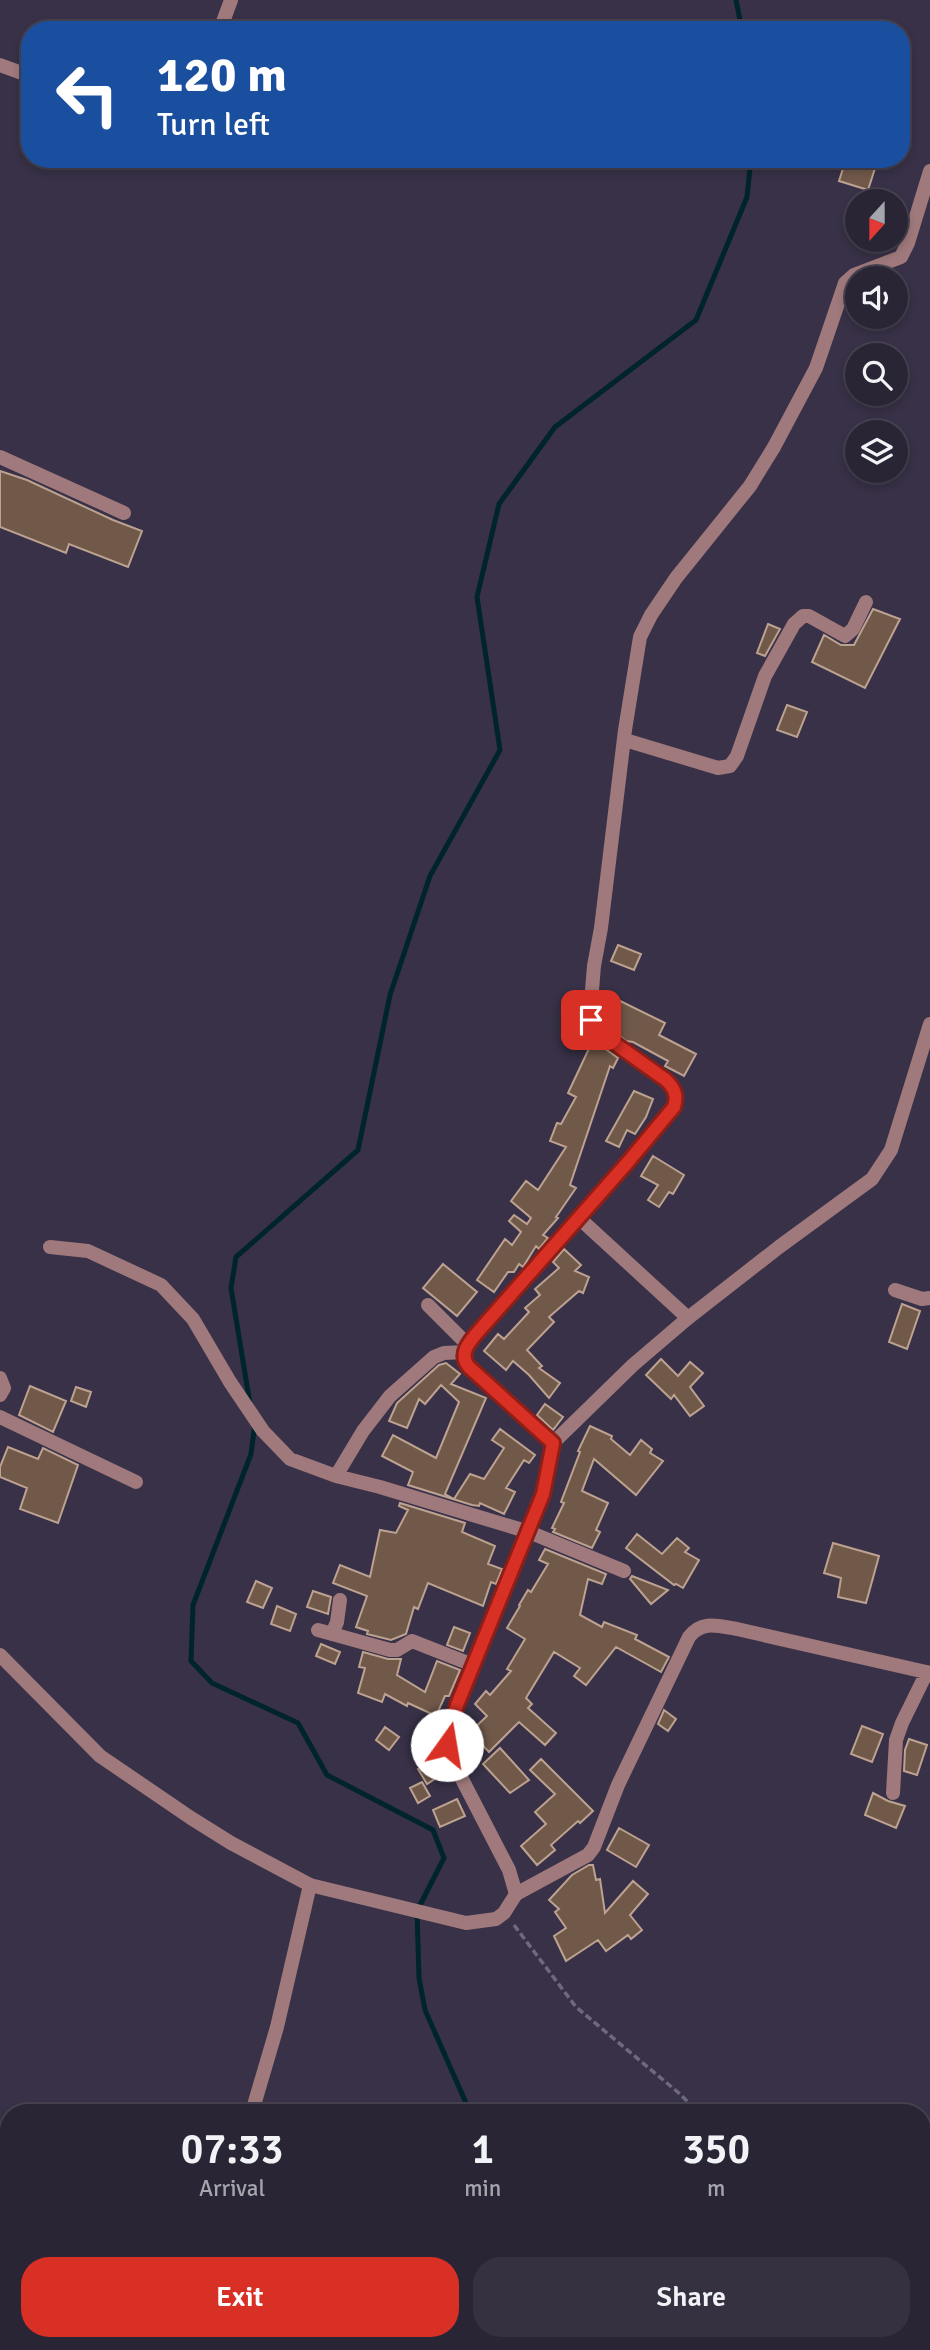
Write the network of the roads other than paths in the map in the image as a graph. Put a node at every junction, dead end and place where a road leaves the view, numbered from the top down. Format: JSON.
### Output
{"nodes":[{"id":1,"x":231,"y":0,"type":"edge"},
{"id":2,"x":223,"y":21,"type":"edge"},
{"id":3,"x":0,"y":65,"type":"edge"},
{"id":4,"x":21,"y":73,"type":"edge"},
{"id":5,"x":930,"y":171,"type":"edge"},
{"id":6,"x":0,"y":457,"type":"edge"},
{"id":7,"x":124,"y":513,"type":"dead end"},
{"id":8,"x":866,"y":602,"type":"dead end"},
{"id":9,"x":625,"y":740,"type":"junction"},
{"id":10,"x":930,"y":1024,"type":"edge"},
{"id":11,"x":579,"y":1218,"type":"junction"},
{"id":12,"x":50,"y":1247,"type":"dead end"},
{"id":13,"x":895,"y":1290,"type":"dead end"},
{"id":14,"x":930,"y":1297,"type":"edge"},
{"id":15,"x":428,"y":1306,"type":"dead end"},
{"id":16,"x":688,"y":1318,"type":"junction"},
{"id":17,"x":466,"y":1348,"type":"junction"},
{"id":18,"x":0,"y":1378,"type":"edge"},
{"id":19,"x":0,"y":1395,"type":"edge"},
{"id":20,"x":0,"y":1417,"type":"edge"},
{"id":21,"x":553,"y":1443,"type":"junction"},
{"id":22,"x":336,"y":1476,"type":"junction"},
{"id":23,"x":136,"y":1482,"type":"dead end"},
{"id":24,"x":529,"y":1532,"type":"junction"},
{"id":25,"x":624,"y":1571,"type":"dead end"},
{"id":26,"x":340,"y":1600,"type":"dead end"},
{"id":27,"x":0,"y":1655,"type":"edge"},
{"id":28,"x":473,"y":1665,"type":"junction"},
{"id":29,"x":929,"y":1673,"type":"edge"},
{"id":30,"x":893,"y":1793,"type":"dead end"},
{"id":31,"x":310,"y":1885,"type":"junction"},
{"id":32,"x":516,"y":1894,"type":"junction"},
{"id":33,"x":254,"y":2104,"type":"edge"}],
"edges":[{"from":1,"to":2,"type":"street"},
{"from":3,"to":4,"type":"street"},
{"from":5,"to":9,"type":"street"},
{"from":6,"to":7,"type":"street"},
{"from":8,"to":9,"type":"street"},
{"from":9,"to":11,"type":"street"},
{"from":10,"to":16,"type":"street"},
{"from":11,"to":16,"type":"street"},
{"from":11,"to":17,"type":"street"},
{"from":12,"to":22,"type":"street"},
{"from":13,"to":14,"type":"street"},
{"from":15,"to":17,"type":"street"},
{"from":16,"to":21,"type":"street"},
{"from":17,"to":21,"type":"street"},
{"from":17,"to":22,"type":"street"},
{"from":18,"to":19,"type":"street"},
{"from":20,"to":23,"type":"street"},
{"from":21,"to":24,"type":"street"},
{"from":22,"to":24,"type":"street"},
{"from":24,"to":25,"type":"street"},
{"from":24,"to":28,"type":"street"},
{"from":26,"to":28,"type":"street"},
{"from":27,"to":31,"type":"street"},
{"from":28,"to":32,"type":"street"},
{"from":29,"to":30,"type":"street"},
{"from":29,"to":32,"type":"street"},
{"from":31,"to":32,"type":"street"},
{"from":31,"to":33,"type":"street"}]}
